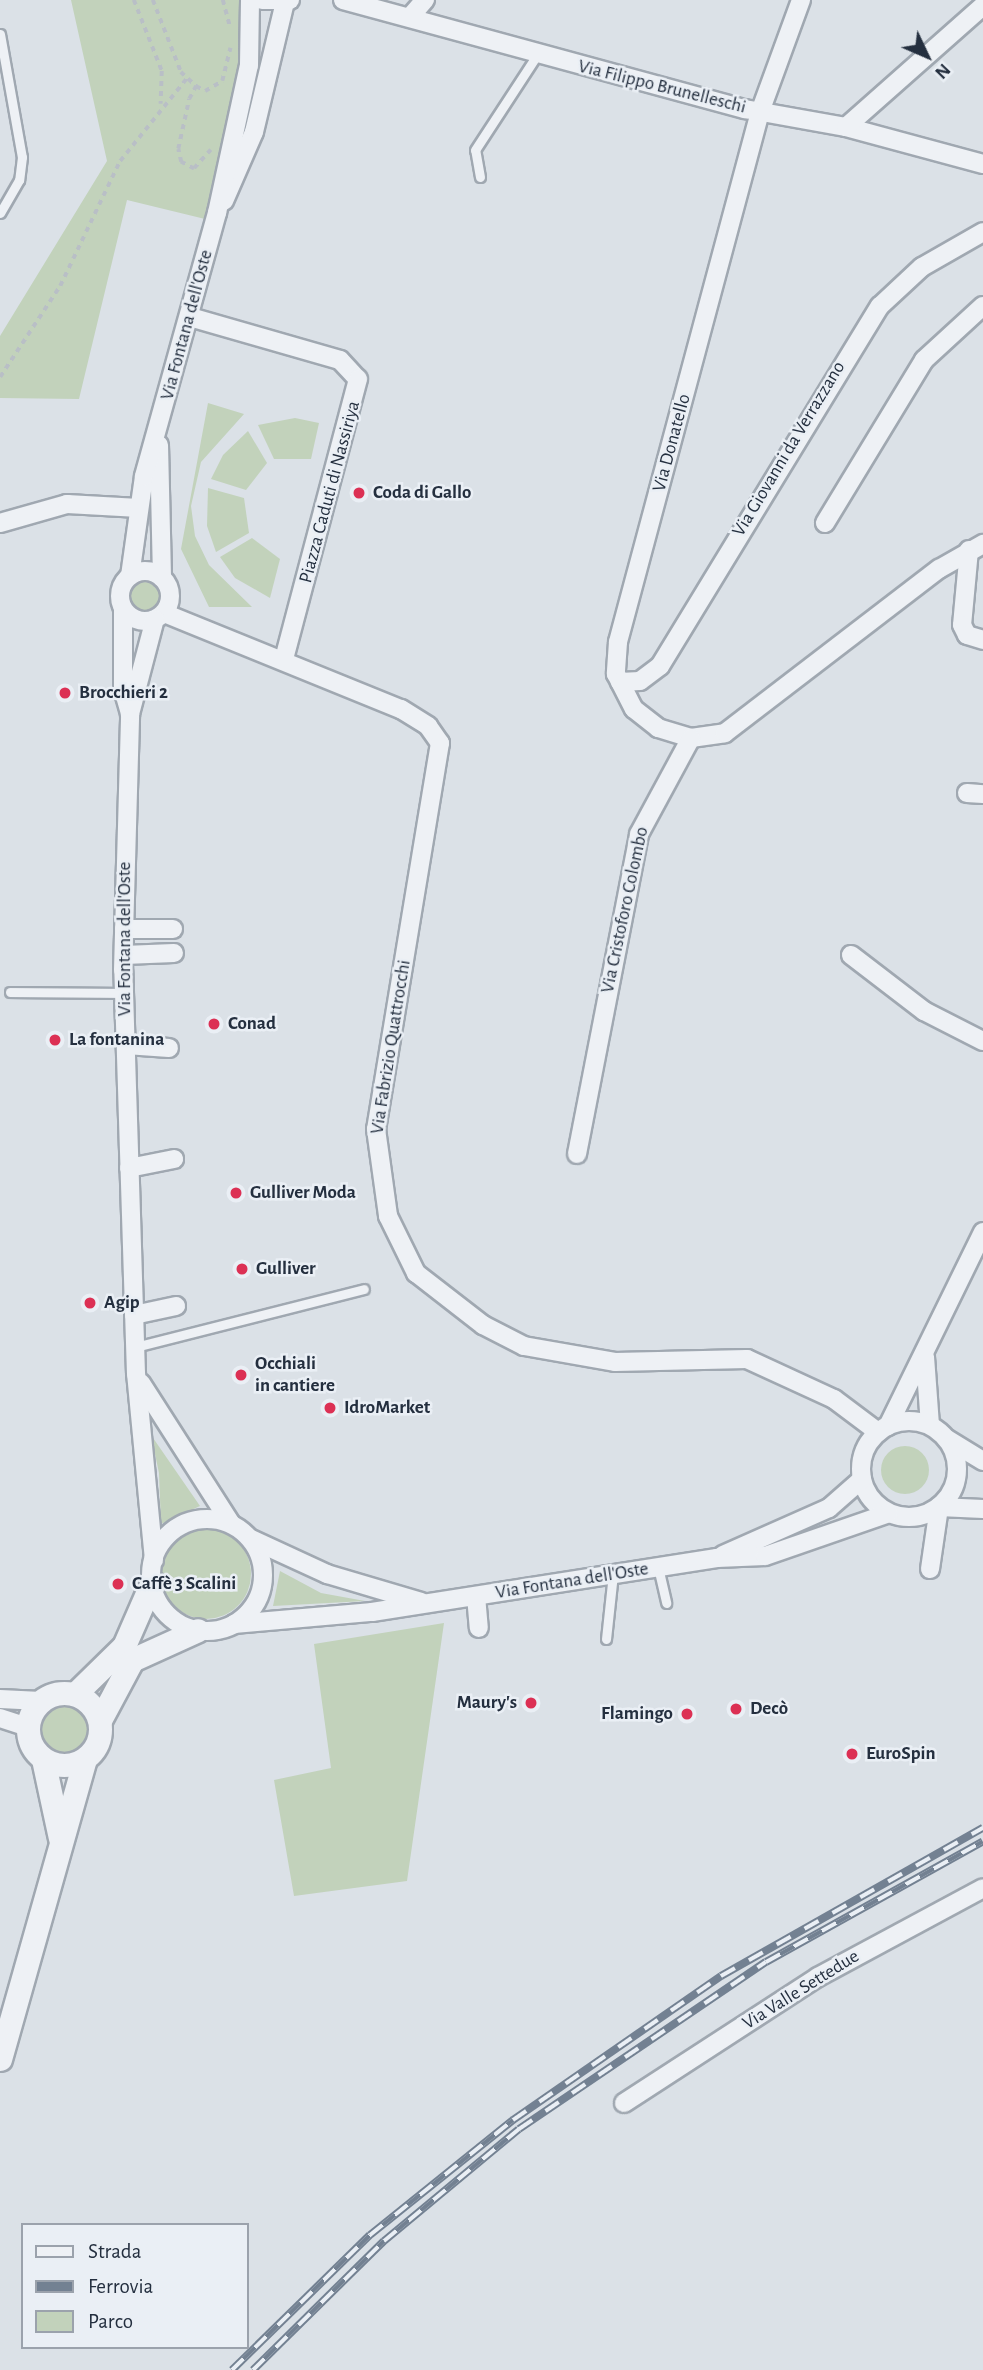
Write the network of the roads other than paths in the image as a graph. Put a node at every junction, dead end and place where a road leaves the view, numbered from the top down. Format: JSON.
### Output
{"nodes":[{"id":1,"x":250,"y":0,"type":"edge"},
{"id":2,"x":262,"y":0,"type":"edge"},
{"id":3,"x":343,"y":0,"type":"edge"},
{"id":4,"x":425,"y":0,"type":"edge"},
{"id":5,"x":801,"y":0,"type":"edge"},
{"id":6,"x":288,"y":1,"type":"edge"},
{"id":7,"x":983,"y":6,"type":"edge"},
{"id":8,"x":410,"y":17,"type":"junction"},
{"id":9,"x":0,"y":34,"type":"edge"},
{"id":10,"x":537,"y":55,"type":"junction"},
{"id":11,"x":760,"y":112,"type":"junction"},
{"id":12,"x":846,"y":127,"type":"junction"},
{"id":13,"x":983,"y":164,"type":"edge"},
{"id":14,"x":480,"y":177,"type":"dead end"},
{"id":15,"x":0,"y":213,"type":"edge"},
{"id":16,"x":217,"y":213,"type":"junction"},
{"id":17,"x":983,"y":232,"type":"edge"},
{"id":18,"x":983,"y":306,"type":"edge"},
{"id":19,"x":190,"y":317,"type":"junction"},
{"id":20,"x":158,"y":438,"type":"junction"},
{"id":21,"x":139,"y":508,"type":"junction"},
{"id":22,"x":0,"y":523,"type":"edge"},
{"id":23,"x":825,"y":523,"type":"dead end"},
{"id":24,"x":976,"y":547,"type":"edge"},
{"id":25,"x":130,"y":576,"type":"junction"},
{"id":26,"x":162,"y":578,"type":"junction"},
{"id":27,"x":123,"y":608,"type":"junction"},
{"id":28,"x":160,"y":616,"type":"junction"},
{"id":29,"x":983,"y":639,"type":"edge"},
{"id":30,"x":284,"y":660,"type":"junction"},
{"id":31,"x":620,"y":682,"type":"junction"},
{"id":32,"x":130,"y":714,"type":"junction"},
{"id":33,"x":691,"y":738,"type":"junction"},
{"id":34,"x":124,"y":929,"type":"junction"},
{"id":35,"x":173,"y":929,"type":"dead end"},
{"id":36,"x":174,"y":953,"type":"dead end"},
{"id":37,"x":124,"y":955,"type":"junction"},
{"id":38,"x":851,"y":955,"type":"dead end"},
{"id":39,"x":9,"y":992,"type":"dead end"},
{"id":40,"x":124,"y":993,"type":"junction"},
{"id":41,"x":983,"y":1041,"type":"edge"},
{"id":42,"x":126,"y":1045,"type":"junction"},
{"id":43,"x":169,"y":1048,"type":"dead end"},
{"id":44,"x":577,"y":1154,"type":"dead end"},
{"id":45,"x":174,"y":1159,"type":"dead end"},
{"id":46,"x":129,"y":1168,"type":"junction"},
{"id":47,"x":983,"y":1232,"type":"edge"},
{"id":48,"x":363,"y":1289,"type":"dead end"},
{"id":49,"x":176,"y":1306,"type":"dead end"},
{"id":50,"x":134,"y":1315,"type":"junction"},
{"id":51,"x":135,"y":1347,"type":"junction"},
{"id":52,"x":925,"y":1353,"type":"junction"},
{"id":53,"x":136,"y":1374,"type":"junction"},
{"id":54,"x":930,"y":1425,"type":"junction"},
{"id":55,"x":883,"y":1429,"type":"junction"},
{"id":56,"x":947,"y":1439,"type":"junction"},
{"id":57,"x":983,"y":1461,"type":"edge"},
{"id":58,"x":862,"y":1479,"type":"junction"},
{"id":59,"x":983,"y":1509,"type":"edge"},
{"id":60,"x":931,"y":1511,"type":"junction"},
{"id":61,"x":889,"y":1513,"type":"junction"},
{"id":62,"x":232,"y":1524,"type":"junction"},
{"id":63,"x":250,"y":1539,"type":"junction"},
{"id":64,"x":717,"y":1558,"type":"junction"},
{"id":65,"x":657,"y":1567,"type":"junction"},
{"id":66,"x":930,"y":1569,"type":"dead end"},
{"id":67,"x":153,"y":1571,"type":"junction"},
{"id":68,"x":613,"y":1574,"type":"junction"},
{"id":69,"x":476,"y":1596,"type":"junction"},
{"id":70,"x":666,"y":1603,"type":"dead end"},
{"id":71,"x":428,"y":1604,"type":"junction"},
{"id":72,"x":234,"y":1624,"type":"junction"},
{"id":73,"x":479,"y":1628,"type":"dead end"},
{"id":74,"x":198,"y":1630,"type":"junction"},
{"id":75,"x":606,"y":1639,"type":"dead end"},
{"id":76,"x":75,"y":1694,"type":"junction"},
{"id":77,"x":0,"y":1699,"type":"edge"},
{"id":78,"x":41,"y":1701,"type":"junction"},
{"id":79,"x":0,"y":1718,"type":"edge"},
{"id":80,"x":100,"y":1720,"type":"junction"},
{"id":81,"x":28,"y":1727,"type":"junction"},
{"id":82,"x":43,"y":1759,"type":"junction"},
{"id":83,"x":85,"y":1759,"type":"junction"},
{"id":84,"x":62,"y":1844,"type":"junction"},
{"id":85,"x":983,"y":1888,"type":"edge"},
{"id":86,"x":0,"y":2059,"type":"edge"},
{"id":87,"x":624,"y":2103,"type":"dead end"}],
"edges":[{"from":1,"to":16,"type":"street","name":"Via Fontana dell'Oste"},
{"from":2,"to":6,"type":"street"},
{"from":3,"to":8,"type":"street","name":"Via Filippo Brunelleschi"},
{"from":4,"to":8,"type":"street"},
{"from":5,"to":11,"type":"street","name":"Via Donatello"},
{"from":6,"to":16,"type":"street","name":"Via Fontana dell'Oste"},
{"from":7,"to":12,"type":"street"},
{"from":8,"to":10,"type":"street","name":"Via Filippo Brunelleschi"},
{"from":9,"to":15,"type":"lane"},
{"from":10,"to":11,"type":"street","name":"Via Filippo Brunelleschi"},
{"from":10,"to":14,"type":"lane"},
{"from":11,"to":12,"type":"street","name":"Via Filippo Brunelleschi"},
{"from":11,"to":31,"type":"street","name":"Via Donatello"},
{"from":12,"to":13,"type":"street","name":"Via Filippo Brunelleschi"},
{"from":16,"to":19,"type":"street","name":"Via Fontana dell'Oste"},
{"from":17,"to":31,"type":"street","name":"Via Giovanni da Verrazzano"},
{"from":18,"to":23,"type":"street"},
{"from":19,"to":20,"type":"street","name":"Via Fontana dell'Oste"},
{"from":19,"to":30,"type":"street","name":"Piazza Caduti di Nassiriya"},
{"from":20,"to":21,"type":"street","name":"Via Fontana dell'Oste"},
{"from":20,"to":26,"type":"street","name":"Via Fontana dell'Oste"},
{"from":21,"to":22,"type":"street"},
{"from":21,"to":25,"type":"street","name":"Via Fontana dell'Oste"},
{"from":24,"to":29,"type":"street"},
{"from":24,"to":33,"type":"street"},
{"from":25,"to":26,"type":"street"},
{"from":25,"to":27,"type":"street"},
{"from":26,"to":28,"type":"street"},
{"from":27,"to":28,"type":"street"},
{"from":27,"to":32,"type":"street","name":"Via Fontana dell'Oste"},
{"from":28,"to":30,"type":"street","name":"Via Fabrizio Quattrocchi"},
{"from":28,"to":32,"type":"street","name":"Via Fontana dell'Oste"},
{"from":30,"to":55,"type":"street","name":"Via Fabrizio Quattrocchi"},
{"from":31,"to":33,"type":"street"},
{"from":32,"to":34,"type":"street","name":"Via Fontana dell'Oste"},
{"from":33,"to":44,"type":"street","name":"Via Cristoforo Colombo"},
{"from":34,"to":35,"type":"street"},
{"from":34,"to":37,"type":"street","name":"Via Fontana dell'Oste"},
{"from":36,"to":37,"type":"street"},
{"from":37,"to":40,"type":"street","name":"Via Fontana dell'Oste"},
{"from":38,"to":41,"type":"street"},
{"from":39,"to":40,"type":"lane"},
{"from":40,"to":42,"type":"street","name":"Via Fontana dell'Oste"},
{"from":42,"to":43,"type":"street"},
{"from":42,"to":46,"type":"street","name":"Via Fontana dell'Oste"},
{"from":45,"to":46,"type":"street"},
{"from":46,"to":50,"type":"street","name":"Via Fontana dell'Oste"},
{"from":47,"to":52,"type":"street"},
{"from":48,"to":51,"type":"lane"},
{"from":49,"to":50,"type":"street"},
{"from":50,"to":51,"type":"street","name":"Via Fontana dell'Oste"},
{"from":51,"to":53,"type":"street","name":"Via Fontana dell'Oste"},
{"from":52,"to":54,"type":"street"},
{"from":52,"to":55,"type":"street"},
{"from":53,"to":62,"type":"street","name":"Via Fontana dell'Oste"},
{"from":53,"to":67,"type":"street","name":"Via Fontana dell'Oste"},
{"from":54,"to":55,"type":"street"},
{"from":54,"to":56,"type":"street"},
{"from":55,"to":58,"type":"street"},
{"from":56,"to":57,"type":"street"},
{"from":56,"to":60,"type":"street"},
{"from":58,"to":61,"type":"street"},
{"from":58,"to":64,"type":"street","name":"Via Fontana dell'Oste"},
{"from":59,"to":60,"type":"street"},
{"from":60,"to":61,"type":"street"},
{"from":60,"to":66,"type":"street"},
{"from":61,"to":64,"type":"street","name":"Via Fontana dell'Oste"},
{"from":62,"to":63,"type":"street"},
{"from":62,"to":67,"type":"street"},
{"from":63,"to":71,"type":"street","name":"Via Fontana dell'Oste"},
{"from":63,"to":72,"type":"street"},
{"from":64,"to":65,"type":"street","name":"Via Fontana dell'Oste"},
{"from":65,"to":68,"type":"street","name":"Via Fontana dell'Oste"},
{"from":65,"to":70,"type":"lane"},
{"from":67,"to":74,"type":"street"},
{"from":67,"to":76,"type":"street"},
{"from":68,"to":69,"type":"street","name":"Via Fontana dell'Oste"},
{"from":68,"to":75,"type":"lane"},
{"from":69,"to":71,"type":"street","name":"Via Fontana dell'Oste"},
{"from":69,"to":73,"type":"street"},
{"from":71,"to":72,"type":"street","name":"Via Fontana dell'Oste"},
{"from":72,"to":74,"type":"street"},
{"from":74,"to":80,"type":"street"},
{"from":76,"to":78,"type":"street"},
{"from":76,"to":80,"type":"street"},
{"from":77,"to":78,"type":"street"},
{"from":78,"to":81,"type":"street"},
{"from":79,"to":81,"type":"street"},
{"from":80,"to":83,"type":"street"},
{"from":81,"to":82,"type":"street"},
{"from":82,"to":83,"type":"street"},
{"from":82,"to":84,"type":"street"},
{"from":83,"to":84,"type":"street"},
{"from":84,"to":86,"type":"street"},
{"from":85,"to":87,"type":"street","name":"Via Valle Settedue"}]}
